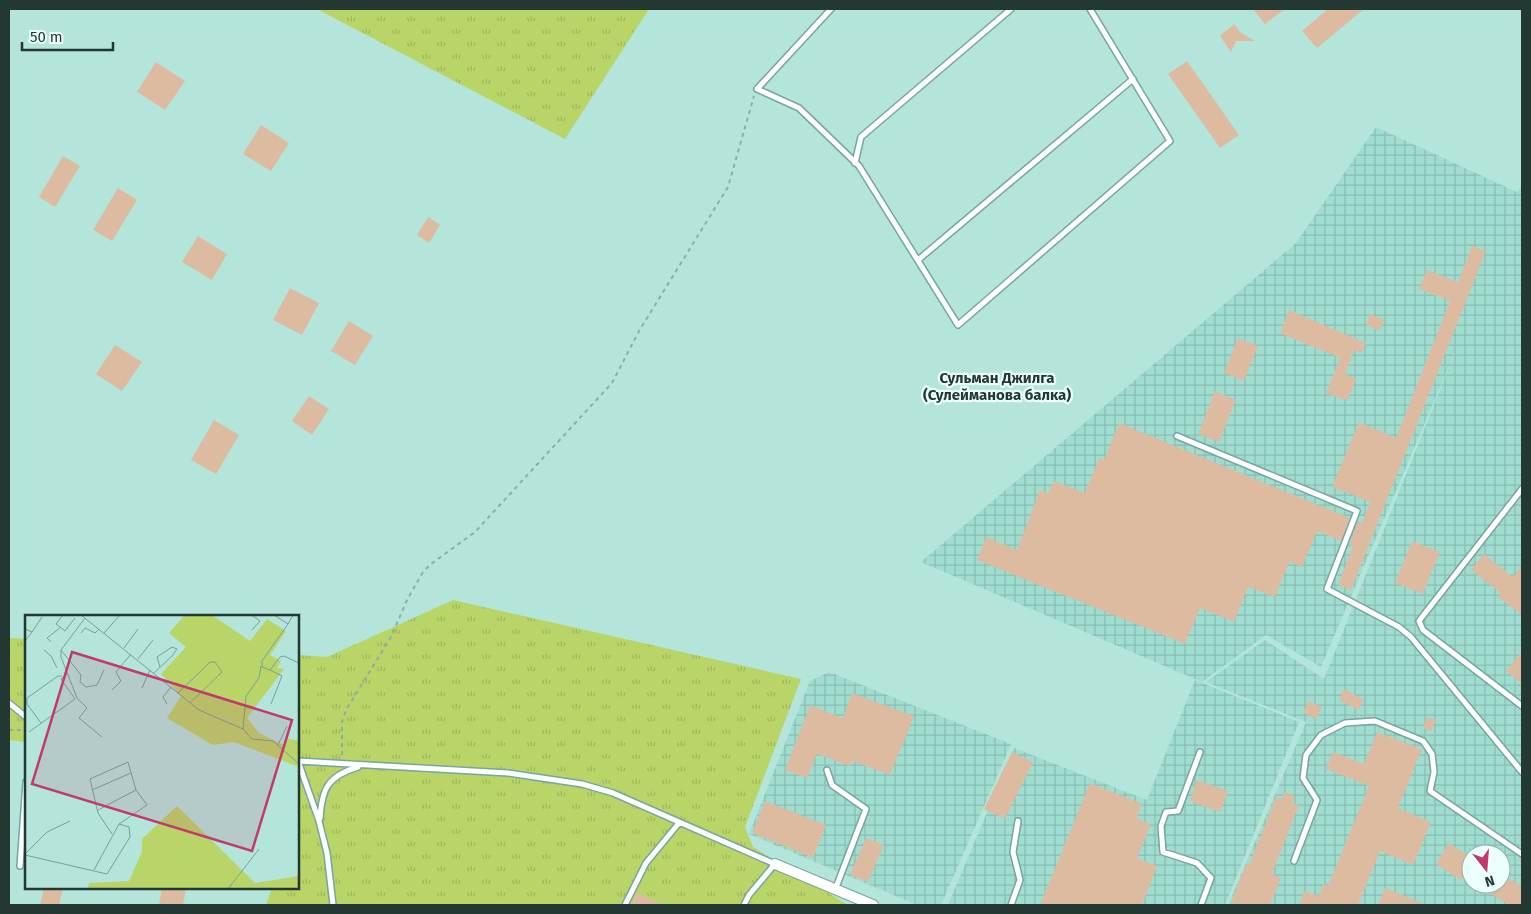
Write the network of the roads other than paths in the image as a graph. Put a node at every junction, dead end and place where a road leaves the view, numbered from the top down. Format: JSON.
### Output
{"nodes":[{"id":1,"x":831,"y":9,"type":"edge"},
{"id":2,"x":1011,"y":9,"type":"edge"},
{"id":3,"x":1090,"y":9,"type":"edge"},
{"id":4,"x":1133,"y":79,"type":"junction"},
{"id":5,"x":855,"y":162,"type":"junction"},
{"id":6,"x":918,"y":260,"type":"junction"},
{"id":7,"x":1177,"y":436,"type":"dead end"},
{"id":8,"x":1522,"y":489,"type":"edge"},
{"id":9,"x":9,"y":703,"type":"edge"},
{"id":10,"x":1522,"y":706,"type":"edge"},
{"id":11,"x":25,"y":716,"type":"edge"},
{"id":12,"x":1200,"y":752,"type":"dead end"},
{"id":13,"x":299,"y":761,"type":"edge"},
{"id":14,"x":299,"y":764,"type":"edge"},
{"id":15,"x":361,"y":766,"type":"junction"},
{"id":16,"x":1521,"y":767,"type":"edge"},
{"id":17,"x":827,"y":770,"type":"dead end"},
{"id":18,"x":25,"y":796,"type":"edge"},
{"id":19,"x":319,"y":821,"type":"junction"},
{"id":20,"x":1018,"y":821,"type":"dead end"},
{"id":21,"x":679,"y":823,"type":"junction"},
{"id":22,"x":1522,"y":854,"type":"edge"},
{"id":23,"x":1294,"y":861,"type":"dead end"},
{"id":24,"x":775,"y":864,"type":"junction"},
{"id":25,"x":20,"y":866,"type":"dead end"},
{"id":26,"x":835,"y":890,"type":"junction"},
{"id":27,"x":333,"y":905,"type":"edge"},
{"id":28,"x":625,"y":905,"type":"edge"},
{"id":29,"x":744,"y":905,"type":"edge"},
{"id":30,"x":873,"y":905,"type":"edge"},
{"id":31,"x":1010,"y":905,"type":"edge"},
{"id":32,"x":1201,"y":905,"type":"edge"}],
"edges":[{"from":1,"to":5,"type":"lane"},
{"from":2,"to":5,"type":"lane"},
{"from":3,"to":4,"type":"lane"},
{"from":4,"to":6,"type":"lane"},
{"from":4,"to":6,"type":"lane"},
{"from":5,"to":6,"type":"lane"},
{"from":7,"to":16,"type":"lane"},
{"from":8,"to":10,"type":"lane"},
{"from":9,"to":11,"type":"lane"},
{"from":12,"to":32,"type":"lane"},
{"from":13,"to":15,"type":"lane"},
{"from":14,"to":19,"type":"lane"},
{"from":15,"to":19,"type":"lane"},
{"from":15,"to":21,"type":"lane"},
{"from":17,"to":26,"type":"lane"},
{"from":18,"to":25,"type":"lane"},
{"from":19,"to":27,"type":"lane"},
{"from":20,"to":31,"type":"lane"},
{"from":21,"to":24,"type":"lane"},
{"from":21,"to":28,"type":"lane"},
{"from":22,"to":23,"type":"lane"},
{"from":24,"to":26,"type":"street"},
{"from":24,"to":29,"type":"lane"},
{"from":26,"to":30,"type":"street"}]}
